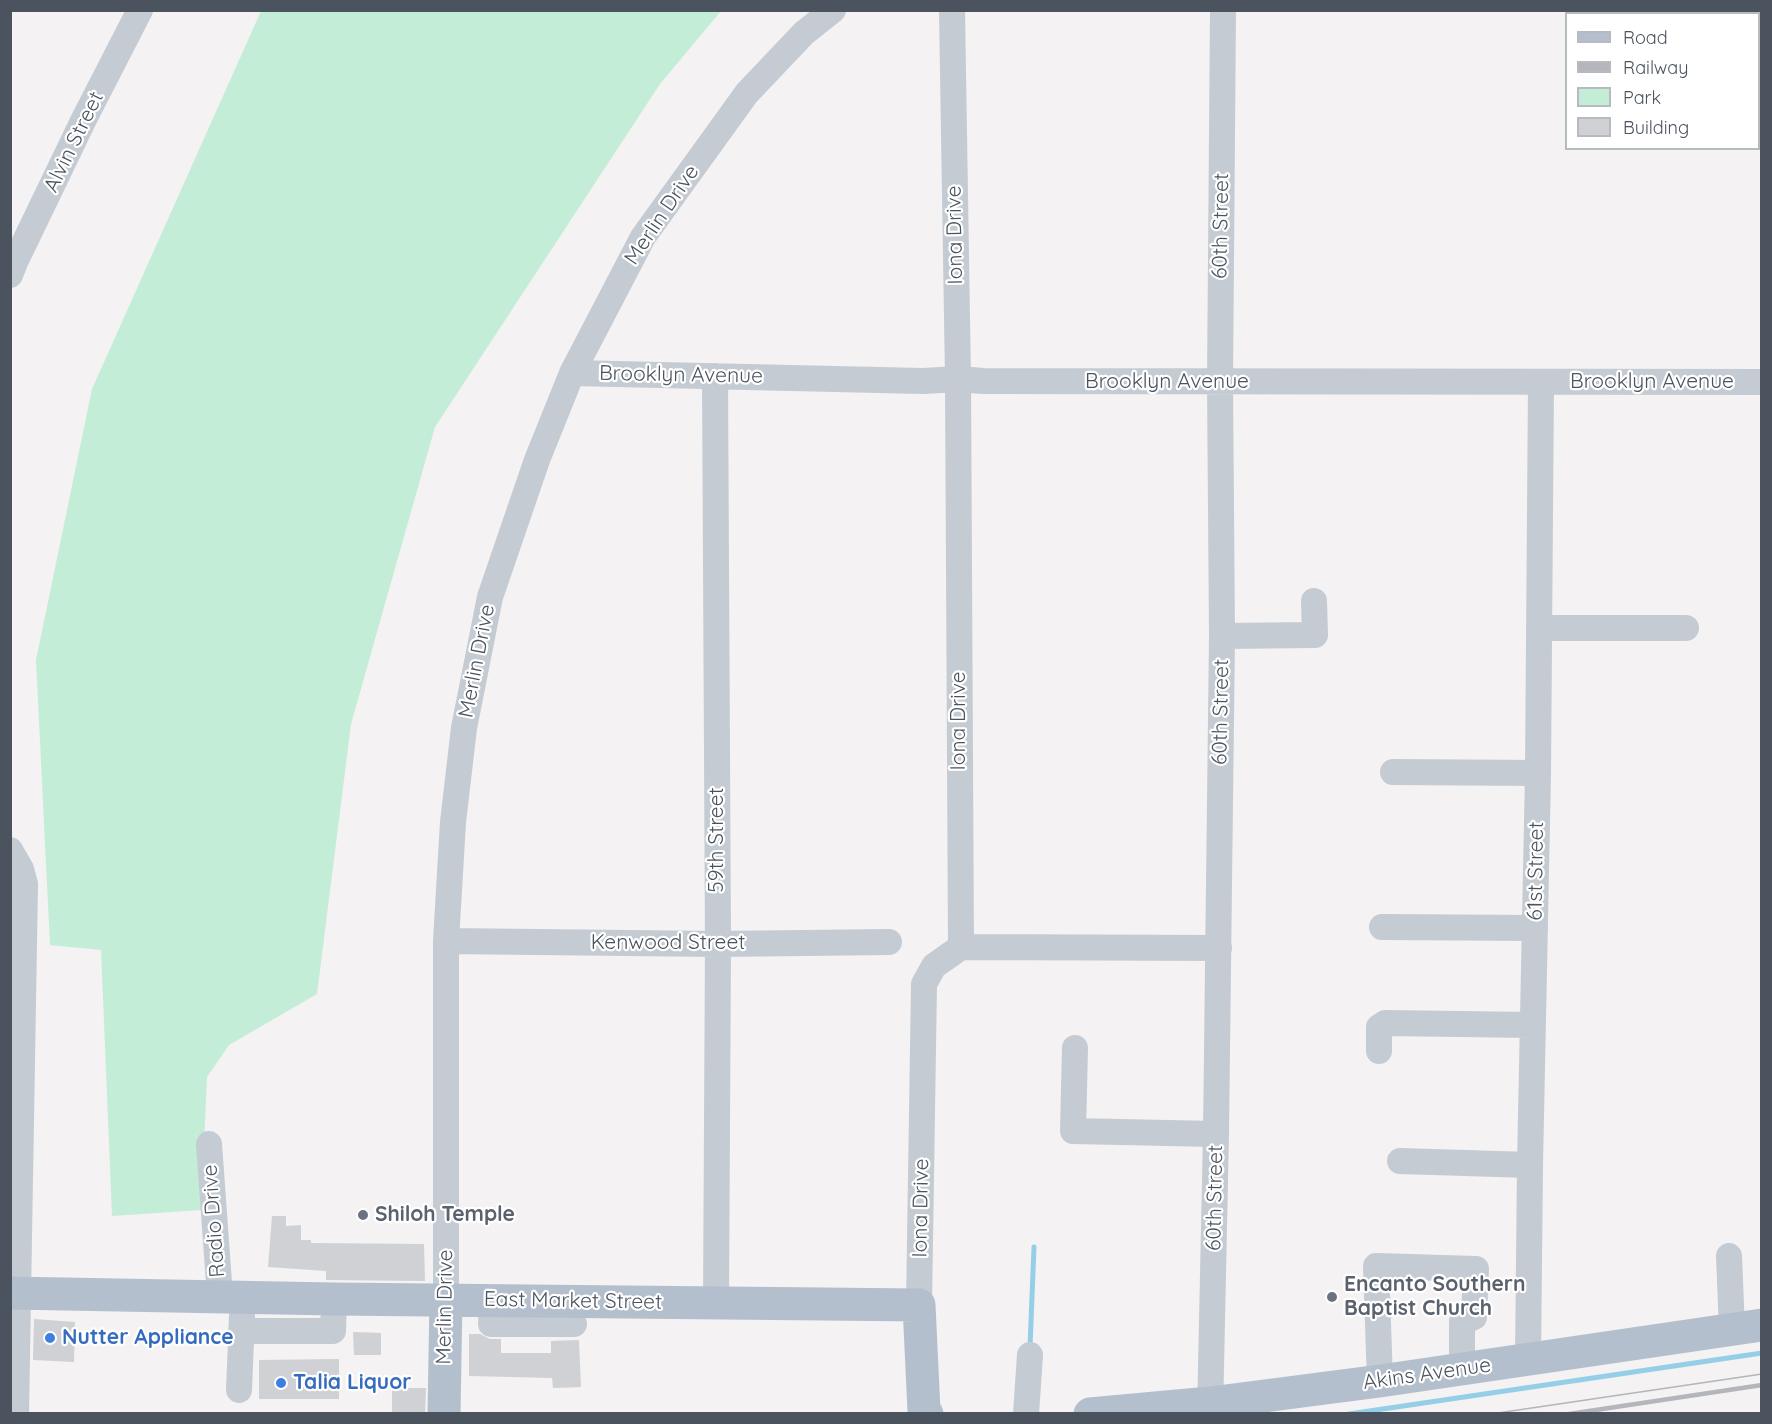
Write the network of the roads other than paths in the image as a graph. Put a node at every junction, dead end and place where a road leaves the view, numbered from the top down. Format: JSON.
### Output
{"nodes":[{"id":1,"x":140,"y":10,"type":"edge"},
{"id":2,"x":833,"y":10,"type":"edge"},
{"id":3,"x":952,"y":10,"type":"edge"},
{"id":4,"x":1223,"y":10,"type":"edge"},
{"id":5,"x":12,"y":264,"type":"edge"},
{"id":6,"x":572,"y":373,"type":"junction"},
{"id":7,"x":715,"y":376,"type":"junction"},
{"id":8,"x":958,"y":379,"type":"junction"},
{"id":9,"x":1220,"y":382,"type":"junction"},
{"id":10,"x":1761,"y":382,"type":"edge"},
{"id":11,"x":1541,"y":383,"type":"junction"},
{"id":12,"x":1314,"y":601,"type":"dead end"},
{"id":13,"x":1540,"y":628,"type":"junction"},
{"id":14,"x":1686,"y":628,"type":"dead end"},
{"id":15,"x":1222,"y":636,"type":"junction"},
{"id":16,"x":1394,"y":772,"type":"dead end"},
{"id":17,"x":1538,"y":773,"type":"junction"},
{"id":18,"x":13,"y":852,"type":"edge"},
{"id":19,"x":1382,"y":927,"type":"dead end"},
{"id":20,"x":1535,"y":928,"type":"junction"},
{"id":21,"x":446,"y":941,"type":"junction"},
{"id":22,"x":889,"y":942,"type":"dead end"},
{"id":23,"x":718,"y":944,"type":"junction"},
{"id":24,"x":961,"y":947,"type":"junction"},
{"id":25,"x":1218,"y":948,"type":"junction"},
{"id":26,"x":1532,"y":1025,"type":"junction"},
{"id":27,"x":1075,"y":1048,"type":"dead end"},
{"id":28,"x":1379,"y":1051,"type":"dead end"},
{"id":29,"x":1216,"y":1134,"type":"junction"},
{"id":30,"x":209,"y":1144,"type":"dead end"},
{"id":31,"x":1400,"y":1161,"type":"dead end"},
{"id":32,"x":1530,"y":1165,"type":"junction"},
{"id":33,"x":15,"y":1169,"type":"edge"},
{"id":34,"x":1729,"y":1256,"type":"dead end"},
{"id":35,"x":15,"y":1293,"type":"edge"},
{"id":36,"x":231,"y":1297,"type":"junction"},
{"id":37,"x":334,"y":1299,"type":"junction"},
{"id":38,"x":446,"y":1299,"type":"junction"},
{"id":39,"x":716,"y":1303,"type":"junction"},
{"id":40,"x":919,"y":1305,"type":"junction"},
{"id":41,"x":532,"y":1313,"type":"junction"},
{"id":42,"x":574,"y":1324,"type":"dead end"},
{"id":43,"x":1747,"y":1327,"type":"edge"},
{"id":44,"x":241,"y":1331,"type":"junction"},
{"id":45,"x":1030,"y":1355,"type":"dead end"},
{"id":46,"x":1528,"y":1360,"type":"junction"},
{"id":47,"x":1462,"y":1370,"type":"junction"},
{"id":48,"x":1380,"y":1381,"type":"junction"},
{"id":49,"x":239,"y":1390,"type":"dead end"},
{"id":50,"x":1210,"y":1408,"type":"edge"},
{"id":51,"x":16,"y":1413,"type":"edge"},
{"id":52,"x":444,"y":1413,"type":"edge"},
{"id":53,"x":927,"y":1413,"type":"edge"},
{"id":54,"x":1026,"y":1413,"type":"edge"},
{"id":55,"x":1090,"y":1413,"type":"edge"}],
"edges":[{"from":1,"to":5,"type":"street","name":"Alvin Street"},
{"from":2,"to":6,"type":"street","name":"Merlin Drive"},
{"from":3,"to":8,"type":"street","name":"Iona Drive"},
{"from":4,"to":9,"type":"street","name":"60th Street"},
{"from":6,"to":7,"type":"street","name":"Brooklyn Avenue"},
{"from":6,"to":21,"type":"street","name":"Merlin Drive"},
{"from":7,"to":8,"type":"street","name":"Brooklyn Avenue"},
{"from":7,"to":23,"type":"street","name":"59th Street"},
{"from":8,"to":9,"type":"street","name":"Brooklyn Avenue"},
{"from":8,"to":24,"type":"street","name":"Iona Drive"},
{"from":9,"to":11,"type":"street","name":"Brooklyn Avenue"},
{"from":9,"to":15,"type":"street","name":"60th Street"},
{"from":10,"to":11,"type":"street","name":"Brooklyn Avenue"},
{"from":11,"to":13,"type":"street","name":"61st Street"},
{"from":12,"to":15,"type":"street"},
{"from":13,"to":14,"type":"street"},
{"from":13,"to":17,"type":"street","name":"61st Street"},
{"from":15,"to":25,"type":"street","name":"60th Street"},
{"from":16,"to":17,"type":"street"},
{"from":17,"to":20,"type":"street","name":"61st Street"},
{"from":18,"to":33,"type":"street"},
{"from":19,"to":20,"type":"street"},
{"from":20,"to":26,"type":"street","name":"61st Street"},
{"from":21,"to":23,"type":"street","name":"Kenwood Street"},
{"from":21,"to":38,"type":"street","name":"Merlin Drive"},
{"from":22,"to":23,"type":"street","name":"Kenwood Street"},
{"from":23,"to":39,"type":"street","name":"59th Street"},
{"from":24,"to":25,"type":"street"},
{"from":24,"to":40,"type":"street","name":"Iona Drive"},
{"from":25,"to":29,"type":"street","name":"60th Street"},
{"from":26,"to":28,"type":"street"},
{"from":26,"to":32,"type":"street","name":"61st Street"},
{"from":27,"to":29,"type":"street"},
{"from":29,"to":50,"type":"street","name":"60th Street"},
{"from":30,"to":36,"type":"street","name":"Radio Drive"},
{"from":31,"to":32,"type":"street"},
{"from":32,"to":46,"type":"street","name":"61st Street"},
{"from":33,"to":35,"type":"street"},
{"from":34,"to":43,"type":"street"},
{"from":35,"to":36,"type":"main road","name":"East Market Street"},
{"from":35,"to":51,"type":"street"},
{"from":36,"to":37,"type":"main road","name":"East Market Street"},
{"from":36,"to":44,"type":"street","name":"Radio Drive"},
{"from":37,"to":38,"type":"main road","name":"East Market Street"},
{"from":37,"to":44,"type":"street"},
{"from":38,"to":41,"type":"main road","name":"East Market Street"},
{"from":38,"to":52,"type":"main road","name":"Merlin Drive"},
{"from":39,"to":40,"type":"main road","name":"East Market Street"},
{"from":39,"to":41,"type":"main road","name":"East Market Street"},
{"from":40,"to":53,"type":"main road","name":"Iona Drive"},
{"from":41,"to":42,"type":"street"},
{"from":43,"to":46,"type":"main road","name":"Akins Avenue"},
{"from":44,"to":49,"type":"street","name":"Radio Drive"},
{"from":45,"to":54,"type":"street"},
{"from":46,"to":47,"type":"main road","name":"Akins Avenue"},
{"from":47,"to":48,"type":"main road","name":"Akins Avenue"},
{"from":47,"to":48,"type":"street"},
{"from":48,"to":50,"type":"main road","name":"Akins Avenue"},
{"from":50,"to":55,"type":"main road","name":"Akins Avenue"}]}
